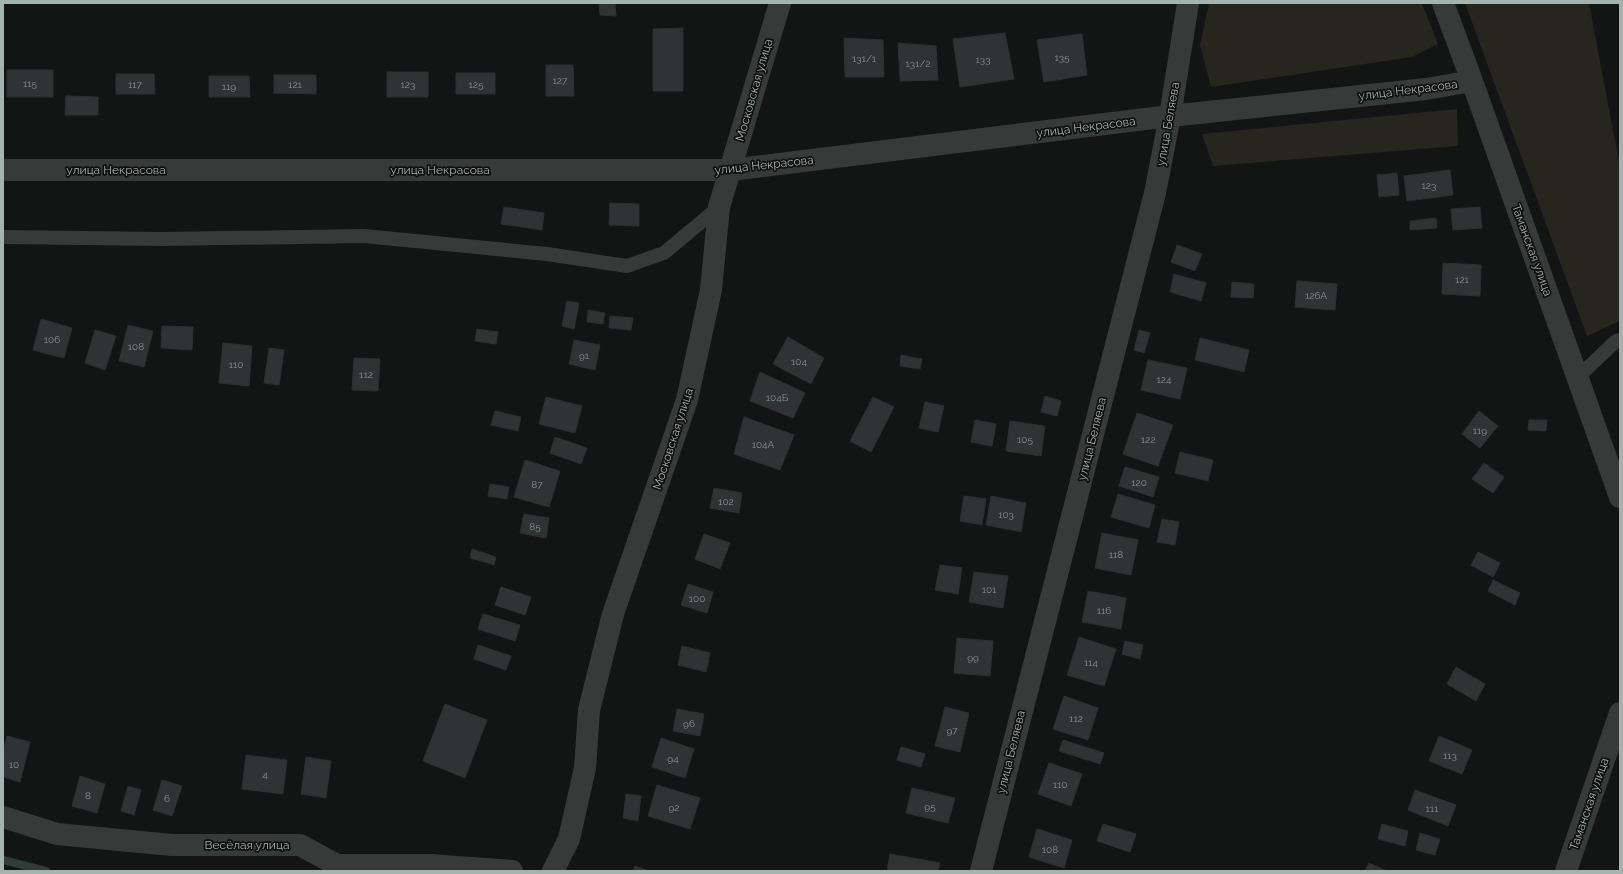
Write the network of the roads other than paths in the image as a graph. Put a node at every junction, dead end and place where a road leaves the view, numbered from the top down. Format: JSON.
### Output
{"nodes":[{"id":1,"x":780,"y":3,"type":"edge"},
{"id":2,"x":1188,"y":3,"type":"edge"},
{"id":3,"x":1443,"y":3,"type":"edge"},
{"id":4,"x":1472,"y":81,"type":"junction"},
{"id":5,"x":1170,"y":116,"type":"junction"},
{"id":6,"x":3,"y":170,"type":"edge"},
{"id":7,"x":731,"y":170,"type":"junction"},
{"id":8,"x":719,"y":207,"type":"junction"},
{"id":9,"x":3,"y":237,"type":"edge"},
{"id":10,"x":1620,"y":340,"type":"edge"},
{"id":11,"x":1578,"y":377,"type":"junction"},
{"id":12,"x":1620,"y":497,"type":"edge"},
{"id":13,"x":1620,"y":713,"type":"edge"},
{"id":14,"x":3,"y":817,"type":"edge"},
{"id":15,"x":512,"y":871,"type":"edge"},
{"id":16,"x":553,"y":871,"type":"edge"},
{"id":17,"x":980,"y":871,"type":"edge"},
{"id":18,"x":1566,"y":871,"type":"edge"}],
"edges":[{"from":1,"to":7,"type":"street","name":"Московская улица"},
{"from":2,"to":5,"type":"street","name":"улица Беляева"},
{"from":3,"to":4,"type":"street","name":"Таманская улица"},
{"from":4,"to":5,"type":"street","name":"улица Некрасова"},
{"from":4,"to":11,"type":"street","name":"Таманская улица"},
{"from":5,"to":7,"type":"street","name":"улица Некрасова"},
{"from":5,"to":17,"type":"street","name":"улица Беляева"},
{"from":6,"to":7,"type":"street","name":"улица Некрасова"},
{"from":7,"to":8,"type":"street","name":"Московская улица"},
{"from":8,"to":9,"type":"lane"},
{"from":8,"to":16,"type":"street","name":"Московская улица"},
{"from":10,"to":11,"type":"lane"},
{"from":11,"to":12,"type":"street","name":"Таманская улица"},
{"from":13,"to":18,"type":"street","name":"Таманская улица"},
{"from":14,"to":15,"type":"street","name":"Весёлая улица"}]}
